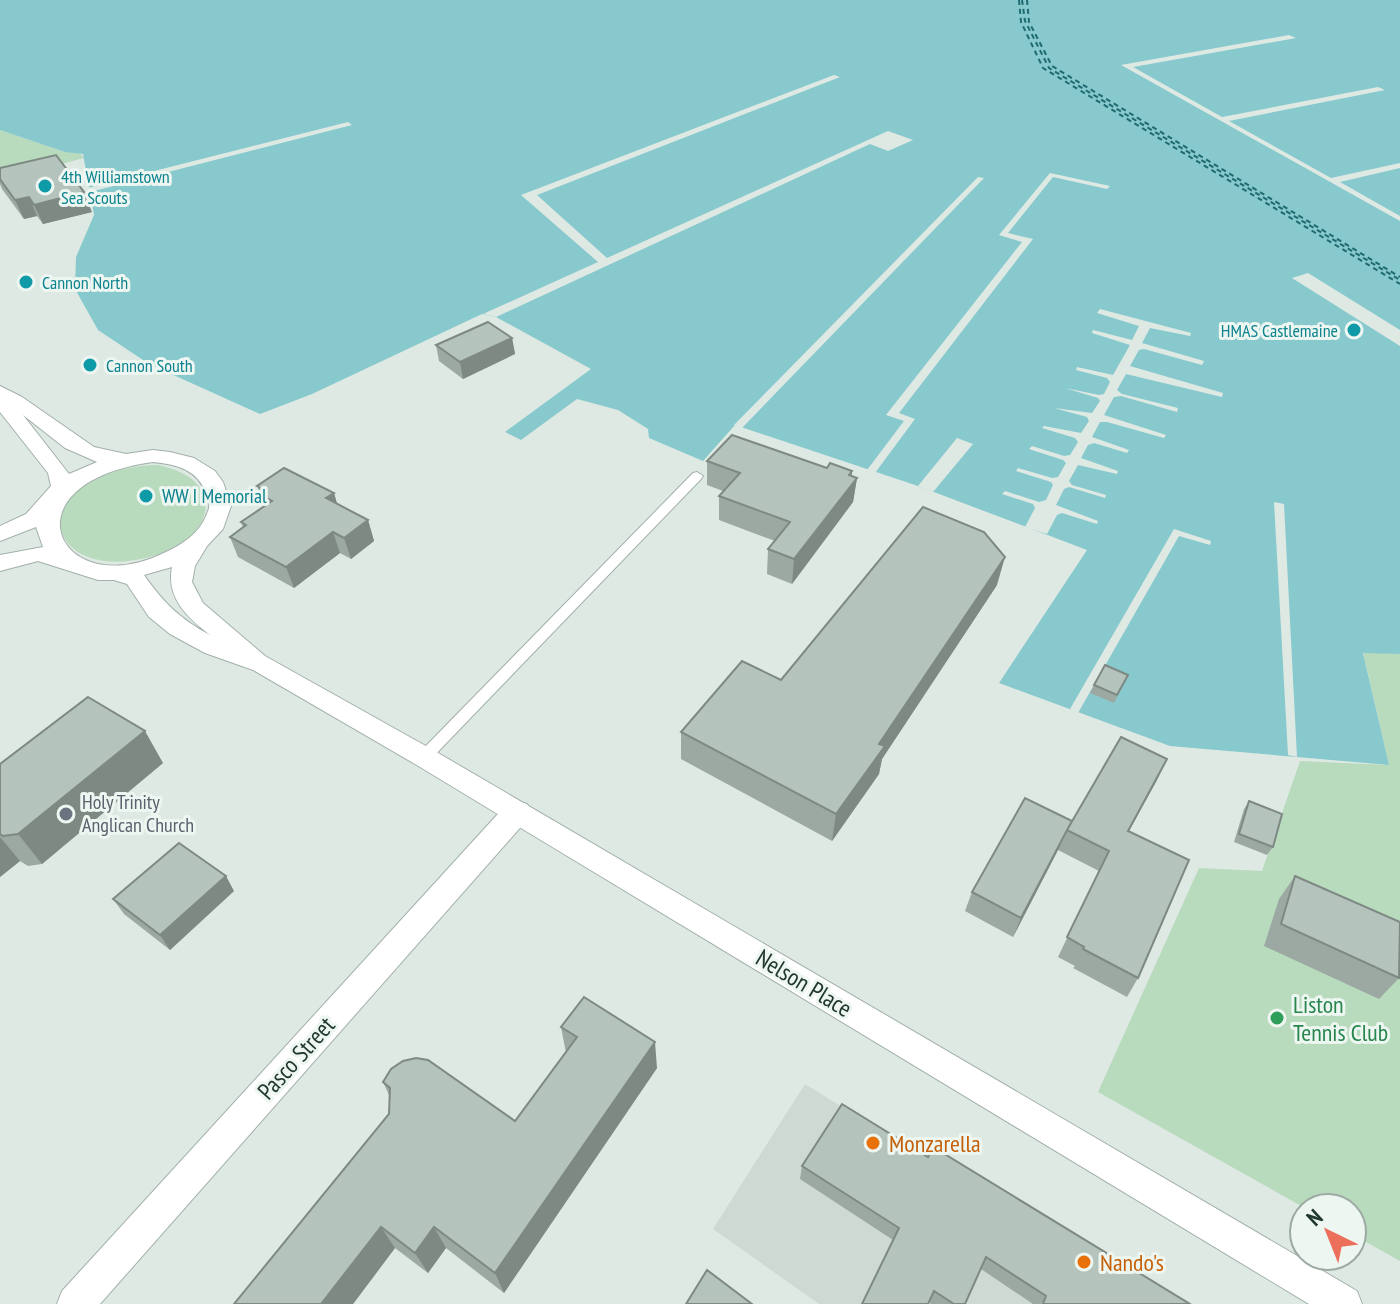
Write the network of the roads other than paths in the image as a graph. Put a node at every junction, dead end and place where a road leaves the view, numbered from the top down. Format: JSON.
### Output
{"nodes":[{"id":1,"x":0,"y":392,"type":"edge"},
{"id":2,"x":0,"y":399,"type":"edge"},
{"id":3,"x":136,"y":458,"type":"junction"},
{"id":4,"x":697,"y":476,"type":"dead end"},
{"id":5,"x":54,"y":499,"type":"junction"},
{"id":6,"x":0,"y":534,"type":"edge"},
{"id":7,"x":200,"y":542,"type":"junction"},
{"id":8,"x":63,"y":559,"type":"junction"},
{"id":9,"x":0,"y":563,"type":"edge"},
{"id":10,"x":117,"y":572,"type":"junction"},
{"id":11,"x":262,"y":664,"type":"junction"},
{"id":12,"x":424,"y":757,"type":"junction"},
{"id":13,"x":517,"y":812,"type":"junction"},
{"id":14,"x":75,"y":1304,"type":"edge"},
{"id":15,"x":1344,"y":1304,"type":"edge"}],
"edges":[{"from":1,"to":3,"type":"street"},
{"from":2,"to":5,"type":"street"},
{"from":3,"to":5,"type":"street"},
{"from":3,"to":7,"type":"street"},
{"from":4,"to":12,"type":"lane"},
{"from":5,"to":6,"type":"street"},
{"from":5,"to":8,"type":"street"},
{"from":7,"to":10,"type":"street"},
{"from":7,"to":11,"type":"street","name":"Nelson Place"},
{"from":8,"to":9,"type":"street"},
{"from":8,"to":10,"type":"street"},
{"from":10,"to":11,"type":"street","name":"Nelson Place"},
{"from":11,"to":12,"type":"street","name":"Nelson Place"},
{"from":12,"to":13,"type":"street","name":"Nelson Place"},
{"from":13,"to":14,"type":"street","name":"Pasco Street"},
{"from":13,"to":15,"type":"street","name":"Nelson Place"}]}
